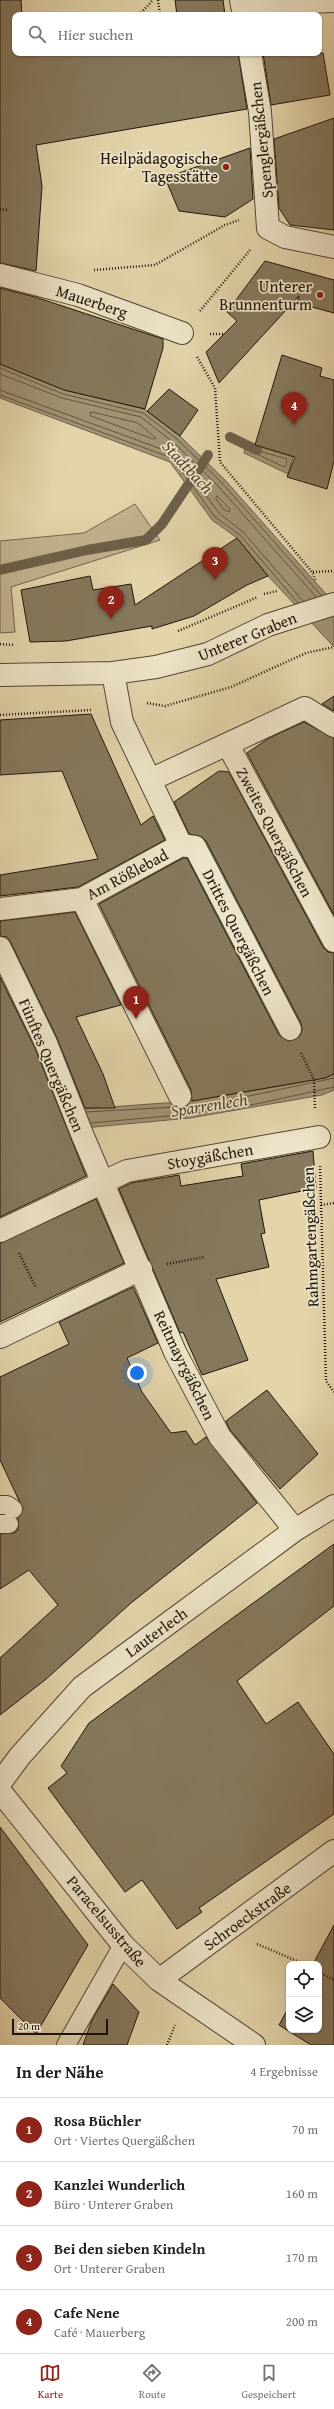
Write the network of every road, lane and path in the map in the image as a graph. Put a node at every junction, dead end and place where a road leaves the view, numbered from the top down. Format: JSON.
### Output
{"nodes":[{"id":1,"x":153,"y":0,"type":"edge"},
{"id":2,"x":158,"y":0,"type":"edge"},
{"id":3,"x":334,"y":3,"type":"edge"},
{"id":4,"x":243,"y":8,"type":"edge"},
{"id":5,"x":143,"y":12,"type":"edge"},
{"id":6,"x":160,"y":12,"type":"edge"},
{"id":7,"x":251,"y":56,"type":"edge"},
{"id":8,"x":0,"y":209,"type":"edge"},
{"id":9,"x":9,"y":210,"type":"dead end"},
{"id":10,"x":268,"y":228,"type":"junction"},
{"id":11,"x":334,"y":246,"type":"edge"},
{"id":12,"x":86,"y":270,"type":"dead end"},
{"id":13,"x":0,"y":275,"type":"edge"},
{"id":14,"x":182,"y":333,"type":"junction"},
{"id":15,"x":334,"y":571,"type":"edge"},
{"id":16,"x":312,"y":572,"type":"junction"},
{"id":17,"x":282,"y":593,"type":"dead end"},
{"id":18,"x":330,"y":605,"type":"edge"},
{"id":19,"x":176,"y":631,"type":"dead end"},
{"id":20,"x":0,"y":644,"type":"edge"},
{"id":21,"x":16,"y":646,"type":"dead end"},
{"id":22,"x":334,"y":647,"type":"edge"},
{"id":23,"x":113,"y":673,"type":"junction"},
{"id":24,"x":0,"y":675,"type":"edge"},
{"id":25,"x":118,"y":699,"type":"junction"},
{"id":26,"x":0,"y":715,"type":"edge"},
{"id":27,"x":334,"y":726,"type":"edge"},
{"id":28,"x":228,"y":745,"type":"junction"},
{"id":29,"x":150,"y":780,"type":"junction"},
{"id":30,"x":181,"y":845,"type":"junction"},
{"id":31,"x":82,"y":899,"type":"junction"},
{"id":32,"x":0,"y":909,"type":"edge"},
{"id":33,"x":334,"y":941,"type":"edge"},
{"id":34,"x":0,"y":948,"type":"edge"},
{"id":35,"x":290,"y":1029,"type":"dead end"},
{"id":36,"x":314,"y":1080,"type":"dead end"},
{"id":37,"x":180,"y":1096,"type":"dead end"},
{"id":38,"x":319,"y":1137,"type":"junction"},
{"id":39,"x":103,"y":1182,"type":"junction"},
{"id":40,"x":334,"y":1203,"type":"edge"},
{"id":41,"x":321,"y":1205,"type":"junction"},
{"id":42,"x":3,"y":1229,"type":"edge"},
{"id":43,"x":204,"y":1257,"type":"dead end"},
{"id":44,"x":141,"y":1269,"type":"junction"},
{"id":45,"x":48,"y":1314,"type":"junction"},
{"id":46,"x":0,"y":1337,"type":"edge"},
{"id":47,"x":334,"y":1392,"type":"edge"},
{"id":48,"x":334,"y":1506,"type":"edge"},
{"id":49,"x":295,"y":1530,"type":"junction"},
{"id":50,"x":0,"y":1783,"type":"edge"},
{"id":51,"x":0,"y":1791,"type":"edge"},
{"id":52,"x":334,"y":1851,"type":"edge"},
{"id":53,"x":226,"y":1931,"type":"junction"},
{"id":54,"x":123,"y":1945,"type":"junction"},
{"id":55,"x":297,"y":1961,"type":"edge"},
{"id":56,"x":322,"y":1974,"type":"edge"},
{"id":57,"x":159,"y":1980,"type":"junction"},
{"id":58,"x":334,"y":1980,"type":"edge"},
{"id":59,"x":66,"y":2045,"type":"edge"},
{"id":60,"x":254,"y":2045,"type":"edge"}],
"edges":[{"from":1,"to":5,"type":"path"},
{"from":2,"to":6,"type":"path"},
{"from":3,"to":4,"type":"lane"},
{"from":7,"to":10,"type":"street","name":"Spenglergäßchen"},
{"from":8,"to":9,"type":"path"},
{"from":10,"to":11,"type":"street"},
{"from":10,"to":12,"type":"path"},
{"from":10,"to":14,"type":"path"},
{"from":13,"to":14,"type":"street","name":"Mauerberg"},
{"from":14,"to":16,"type":"path"},
{"from":15,"to":16,"type":"path"},
{"from":16,"to":18,"type":"path"},
{"from":17,"to":19,"type":"path"},
{"from":18,"to":23,"type":"street","name":"Unterer Graben"},
{"from":20,"to":21,"type":"path"},
{"from":22,"to":25,"type":"path"},
{"from":23,"to":24,"type":"street","name":"Unterer Graben"},
{"from":23,"to":25,"type":"street","name":"Am Rößlebad"},
{"from":25,"to":26,"type":"path"},
{"from":25,"to":29,"type":"street","name":"Am Rößlebad"},
{"from":27,"to":28,"type":"street"},
{"from":28,"to":29,"type":"street"},
{"from":28,"to":33,"type":"street","name":"Zweites Quergäßchen"},
{"from":29,"to":30,"type":"street","name":"Am Rößlebad"},
{"from":30,"to":31,"type":"street","name":"Am Rößlebad"},
{"from":30,"to":35,"type":"street","name":"Drittes Quergäßchen"},
{"from":31,"to":32,"type":"street","name":"Am Rößlebad"},
{"from":31,"to":37,"type":"street"},
{"from":34,"to":39,"type":"street","name":"Fünftes Quergäßchen"},
{"from":36,"to":38,"type":"path","name":"Rahmgartengäßchen"},
{"from":38,"to":39,"type":"street","name":"Stoygäßchen"},
{"from":38,"to":41,"type":"path","name":"Rahmgartengäßchen"},
{"from":39,"to":42,"type":"street","name":"Stoygäßchen"},
{"from":39,"to":44,"type":"street","name":"Reitmayrgäßchen"},
{"from":40,"to":41,"type":"path"},
{"from":41,"to":47,"type":"path","name":"Rahmgartengäßchen"},
{"from":42,"to":45,"type":"path"},
{"from":43,"to":44,"type":"path"},
{"from":44,"to":45,"type":"street"},
{"from":44,"to":49,"type":"street","name":"Reitmayrgäßchen"},
{"from":45,"to":46,"type":"street"},
{"from":48,"to":49,"type":"street","name":"Lauterlech"},
{"from":49,"to":50,"type":"street","name":"Lauterlech"},
{"from":51,"to":54,"type":"street","name":"Paracelsusstraße"},
{"from":52,"to":53,"type":"street","name":"Schroeckstraße"},
{"from":53,"to":55,"type":"path"},
{"from":53,"to":57,"type":"street","name":"Schroeckstraße"},
{"from":54,"to":57,"type":"street","name":"Paracelsusstraße"},
{"from":54,"to":59,"type":"lane"},
{"from":56,"to":58,"type":"path"},
{"from":57,"to":60,"type":"street","name":"Paracelsusstraße"}]}
